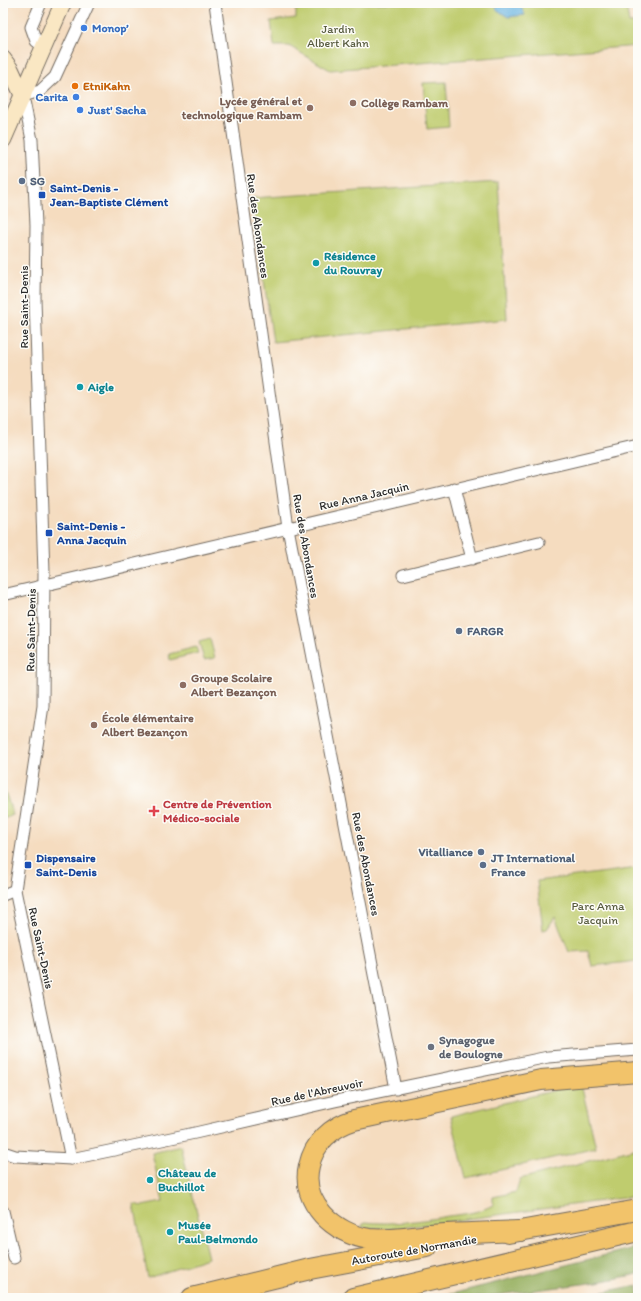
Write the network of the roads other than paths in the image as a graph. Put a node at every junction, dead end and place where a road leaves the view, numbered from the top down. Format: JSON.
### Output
{"nodes":[{"id":1,"x":41,"y":3,"type":"edge"},
{"id":2,"x":63,"y":3,"type":"edge"},
{"id":3,"x":89,"y":3,"type":"edge"},
{"id":4,"x":214,"y":3,"type":"edge"},
{"id":5,"x":44,"y":47,"type":"junction"},
{"id":6,"x":3,"y":59,"type":"edge"},
{"id":7,"x":23,"y":96,"type":"junction"},
{"id":8,"x":3,"y":140,"type":"edge"},
{"id":9,"x":638,"y":446,"type":"edge"},
{"id":10,"x":454,"y":488,"type":"junction"},
{"id":11,"x":288,"y":528,"type":"junction"},
{"id":12,"x":539,"y":542,"type":"dead end"},
{"id":13,"x":472,"y":559,"type":"junction"},
{"id":14,"x":403,"y":574,"type":"dead end"},
{"id":15,"x":44,"y":585,"type":"junction"},
{"id":16,"x":3,"y":595,"type":"edge"},
{"id":17,"x":15,"y":890,"type":"junction"},
{"id":18,"x":3,"y":895,"type":"edge"},
{"id":19,"x":638,"y":1050,"type":"edge"},
{"id":20,"x":638,"y":1072,"type":"edge"},
{"id":21,"x":396,"y":1089,"type":"junction"},
{"id":22,"x":3,"y":1152,"type":"edge"},
{"id":23,"x":71,"y":1159,"type":"junction"},
{"id":24,"x":638,"y":1210,"type":"edge"},
{"id":25,"x":3,"y":1211,"type":"edge"},
{"id":26,"x":521,"y":1231,"type":"junction"},
{"id":27,"x":638,"y":1231,"type":"edge"},
{"id":28,"x":14,"y":1258,"type":"dead end"},
{"id":29,"x":192,"y":1298,"type":"edge"},
{"id":30,"x":353,"y":1298,"type":"edge"}],
"edges":[{"from":1,"to":5,"type":"street"},
{"from":2,"to":5,"type":"main road"},
{"from":3,"to":7,"type":"street"},
{"from":4,"to":11,"type":"street","name":"Rue des Abondances"},
{"from":5,"to":7,"type":"main road"},
{"from":6,"to":7,"type":"main road"},
{"from":7,"to":8,"type":"main road"},
{"from":7,"to":15,"type":"street","name":"Rue Saint-Denis"},
{"from":9,"to":10,"type":"street","name":"Rue Anna Jacquin"},
{"from":10,"to":11,"type":"street","name":"Rue Anna Jacquin"},
{"from":10,"to":13,"type":"street"},
{"from":11,"to":15,"type":"street","name":"Rue Anna Jacquin"},
{"from":11,"to":21,"type":"street","name":"Rue des Abondances"},
{"from":12,"to":13,"type":"street"},
{"from":13,"to":14,"type":"street"},
{"from":15,"to":16,"type":"street","name":"Rue Anna Jacquin"},
{"from":15,"to":17,"type":"street","name":"Rue Saint-Denis"},
{"from":17,"to":18,"type":"street"},
{"from":17,"to":23,"type":"street","name":"Rue Saint-Denis"},
{"from":19,"to":21,"type":"street","name":"Rue de l'Abreuvoir"},
{"from":20,"to":26,"type":"highway"},
{"from":21,"to":23,"type":"street","name":"Rue de l'Abreuvoir"},
{"from":22,"to":23,"type":"street","name":"Rue de l'Abreuvoir"},
{"from":24,"to":26,"type":"highway","name":"Autoroute de Normandie"},
{"from":25,"to":28,"type":"street"},
{"from":26,"to":29,"type":"highway","name":"Autoroute de Normandie"},
{"from":27,"to":30,"type":"highway"}]}
